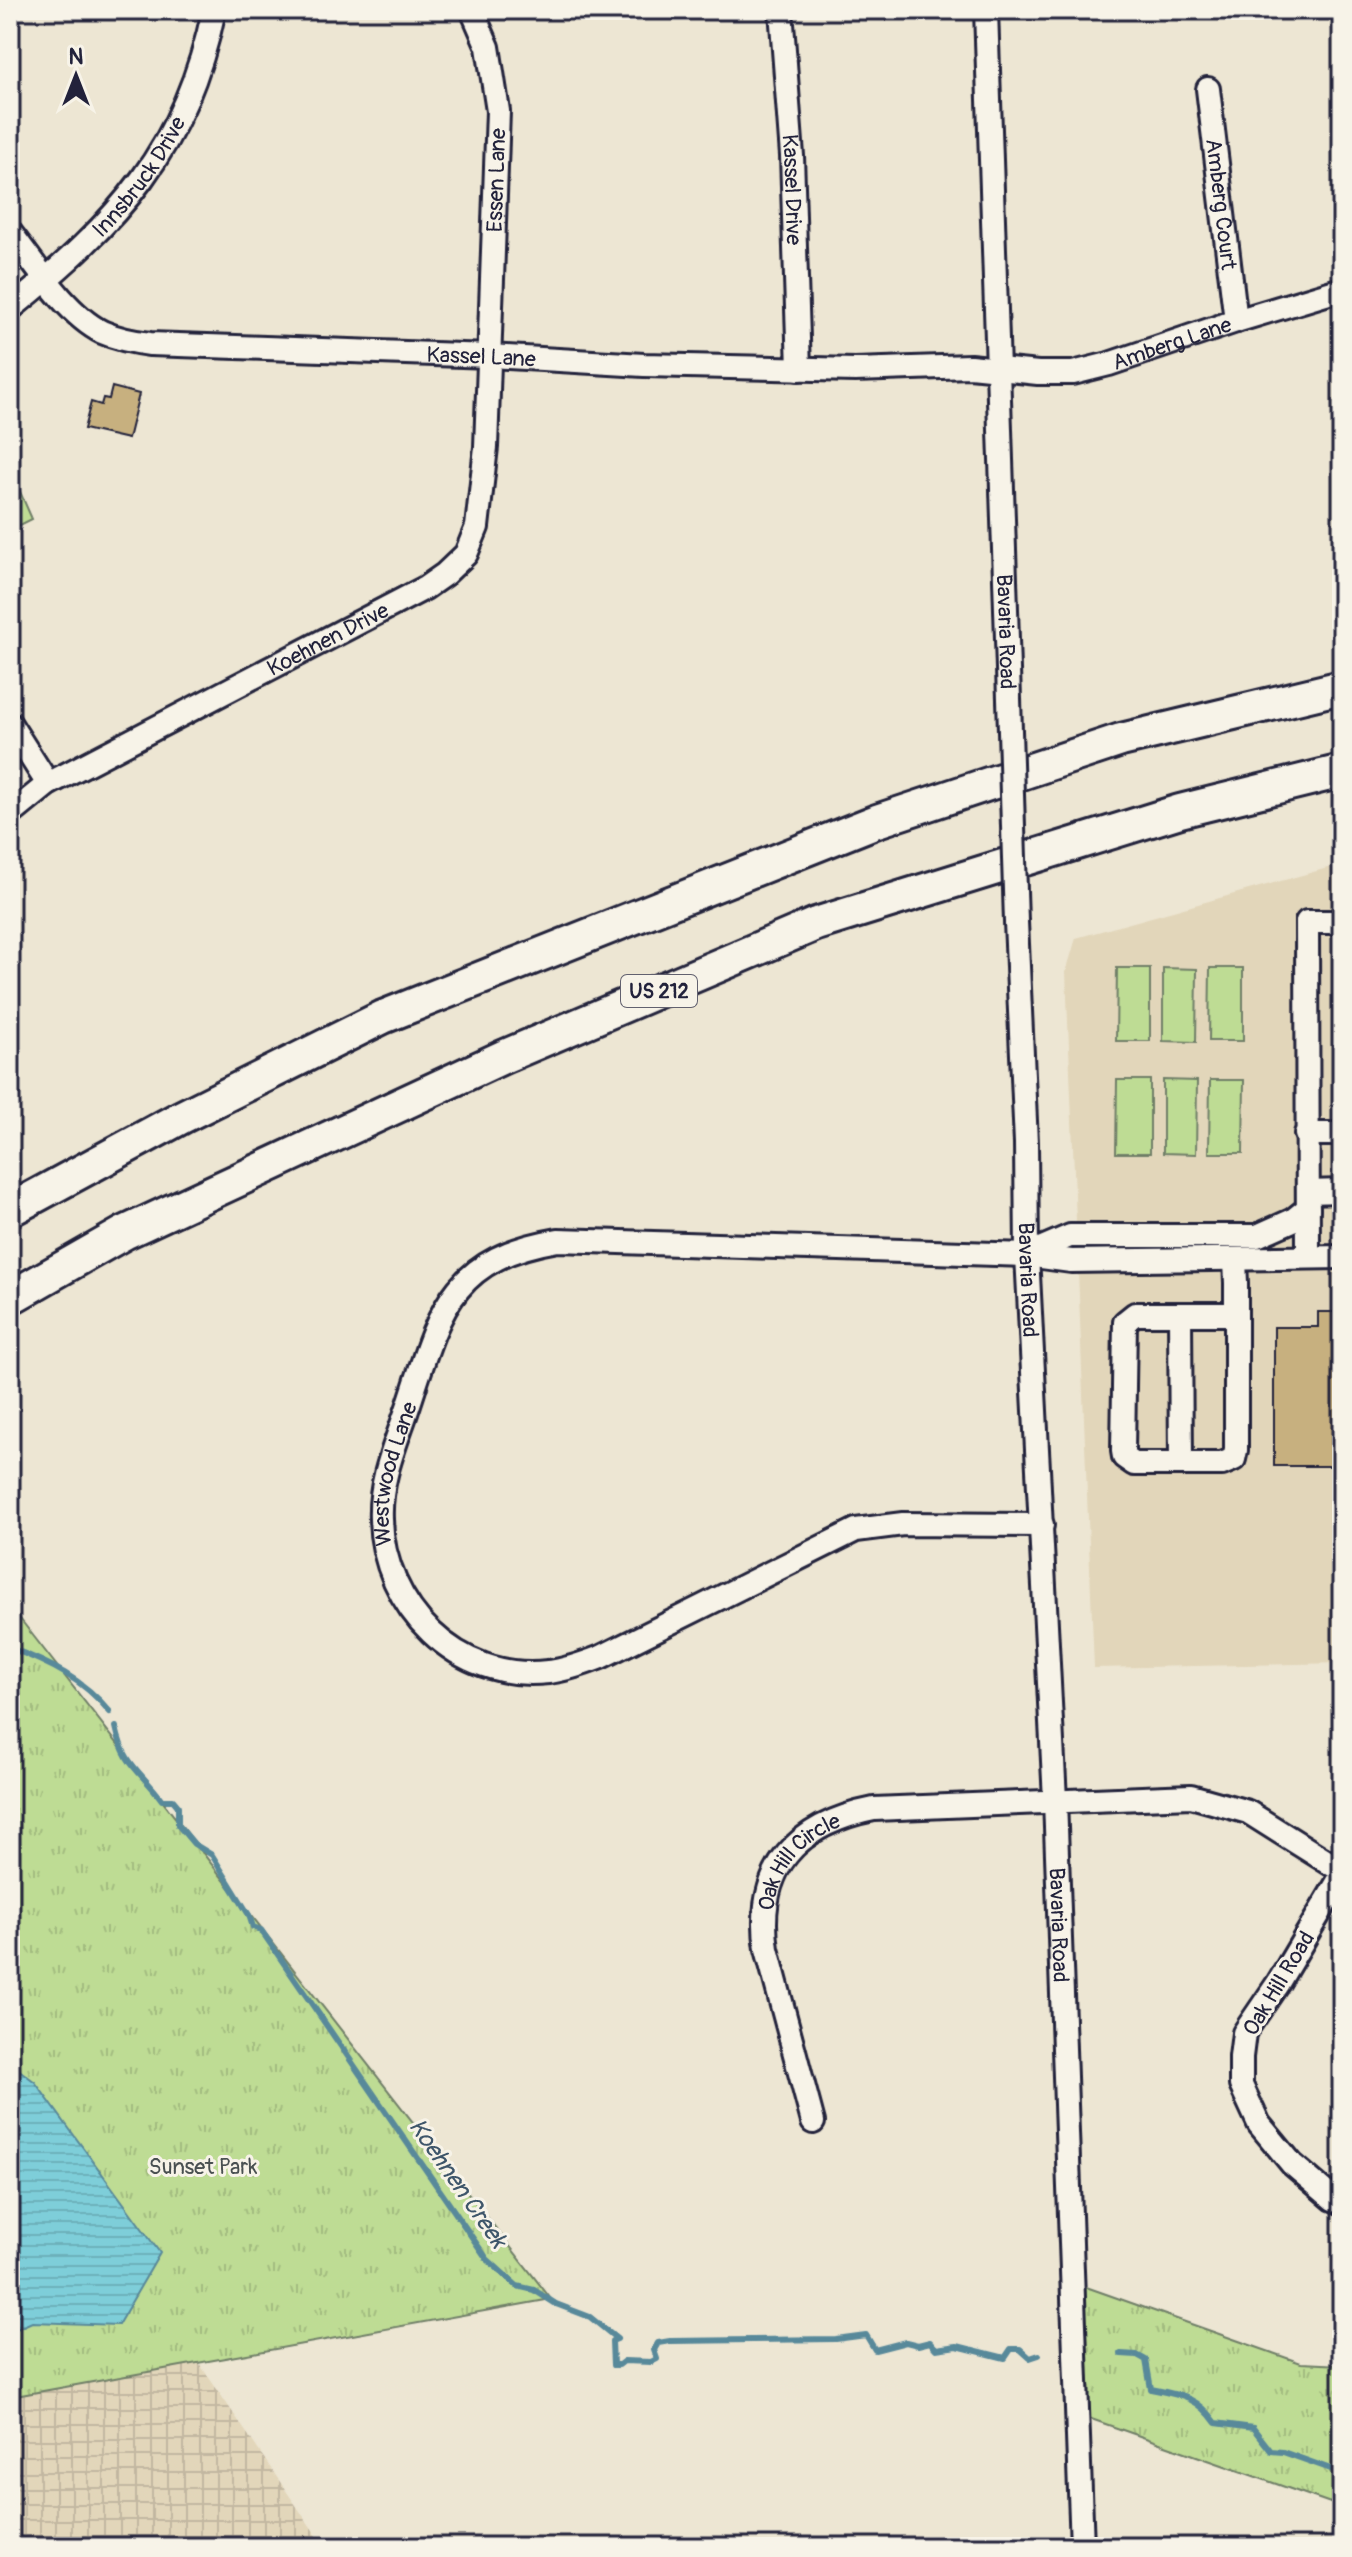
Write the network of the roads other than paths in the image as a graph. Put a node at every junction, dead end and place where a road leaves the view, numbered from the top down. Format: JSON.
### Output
{"nodes":[{"id":1,"x":214,"y":10,"type":"edge"},
{"id":2,"x":472,"y":10,"type":"edge"},
{"id":3,"x":781,"y":10,"type":"edge"},
{"id":4,"x":986,"y":10,"type":"edge"},
{"id":5,"x":1208,"y":89,"type":"dead end"},
{"id":6,"x":10,"y":232,"type":"edge"},
{"id":7,"x":46,"y":280,"type":"junction"},
{"id":8,"x":1342,"y":289,"type":"edge"},
{"id":9,"x":10,"y":309,"type":"edge"},
{"id":10,"x":1236,"y":321,"type":"junction"},
{"id":11,"x":490,"y":356,"type":"junction"},
{"id":12,"x":799,"y":369,"type":"junction"},
{"id":13,"x":999,"y":369,"type":"junction"},
{"id":14,"x":1342,"y":687,"type":"edge"},
{"id":15,"x":10,"y":724,"type":"edge"},
{"id":16,"x":1342,"y":771,"type":"edge"},
{"id":17,"x":48,"y":784,"type":"junction"},
{"id":18,"x":10,"y":815,"type":"edge"},
{"id":19,"x":1342,"y":922,"type":"edge"},
{"id":20,"x":1306,"y":1134,"type":"junction"},
{"id":21,"x":1342,"y":1134,"type":"edge"},
{"id":22,"x":1342,"y":1191,"type":"edge"},
{"id":23,"x":1308,"y":1200,"type":"junction"},
{"id":24,"x":10,"y":1210,"type":"edge"},
{"id":25,"x":1257,"y":1236,"type":"junction"},
{"id":26,"x":1027,"y":1255,"type":"junction"},
{"id":27,"x":1308,"y":1257,"type":"junction"},
{"id":28,"x":1342,"y":1257,"type":"edge"},
{"id":29,"x":1246,"y":1259,"type":"junction"},
{"id":30,"x":10,"y":1298,"type":"edge"},
{"id":31,"x":1180,"y":1314,"type":"junction"},
{"id":32,"x":1236,"y":1314,"type":"junction"},
{"id":33,"x":1181,"y":1464,"type":"junction"},
{"id":34,"x":1042,"y":1525,"type":"junction"},
{"id":35,"x":1055,"y":1800,"type":"junction"},
{"id":36,"x":1342,"y":1873,"type":"edge"},
{"id":37,"x":813,"y":2122,"type":"dead end"},
{"id":38,"x":1342,"y":2203,"type":"edge"},
{"id":39,"x":1082,"y":2547,"type":"edge"}],
"edges":[{"from":1,"to":7,"type":"street","name":"Innsbruck Drive"},
{"from":2,"to":11,"type":"street","name":"Essen Lane"},
{"from":3,"to":12,"type":"street","name":"Kassel Drive"},
{"from":4,"to":13,"type":"street","name":"Bavaria Road"},
{"from":5,"to":10,"type":"street","name":"Amberg Court"},
{"from":6,"to":7,"type":"street","name":"Kassel Lane"},
{"from":7,"to":9,"type":"street","name":"Innsbruck Drive"},
{"from":7,"to":11,"type":"street","name":"Kassel Lane"},
{"from":8,"to":10,"type":"street","name":"Amberg Lane"},
{"from":10,"to":13,"type":"street","name":"Amberg Lane"},
{"from":11,"to":12,"type":"street","name":"Kassel Lane"},
{"from":11,"to":17,"type":"street","name":"Koehnen Drive"},
{"from":12,"to":13,"type":"street","name":"Kassel Lane"},
{"from":13,"to":26,"type":"street","name":"Bavaria Road","bridge":true},
{"from":14,"to":24,"type":"highway"},
{"from":15,"to":17,"type":"street"},
{"from":16,"to":30,"type":"highway","number":"US 212"},
{"from":17,"to":18,"type":"street","name":"Koehnen Drive"},
{"from":19,"to":20,"type":"street"},
{"from":20,"to":21,"type":"street"},
{"from":20,"to":23,"type":"street"},
{"from":22,"to":23,"type":"street"},
{"from":23,"to":25,"type":"street"},
{"from":23,"to":27,"type":"street"},
{"from":25,"to":26,"type":"street"},
{"from":25,"to":29,"type":"street"},
{"from":26,"to":29,"type":"street","name":"Westwood Lane"},
{"from":26,"to":34,"type":"street","name":"Bavaria Road"},
{"from":26,"to":34,"type":"street","name":"Westwood Lane"},
{"from":27,"to":28,"type":"street","name":"Westwood Lane"},
{"from":27,"to":29,"type":"street","name":"Westwood Lane"},
{"from":29,"to":32,"type":"street"},
{"from":31,"to":32,"type":"street"},
{"from":31,"to":33,"type":"street"},
{"from":31,"to":33,"type":"street"},
{"from":32,"to":33,"type":"street"},
{"from":34,"to":35,"type":"street","name":"Bavaria Road"},
{"from":35,"to":36,"type":"street","name":"Oak Hill Road"},
{"from":35,"to":37,"type":"street","name":"Oak Hill Circle"},
{"from":35,"to":39,"type":"street","name":"Bavaria Road"},
{"from":36,"to":38,"type":"street","name":"Oak Hill Road"}]}
